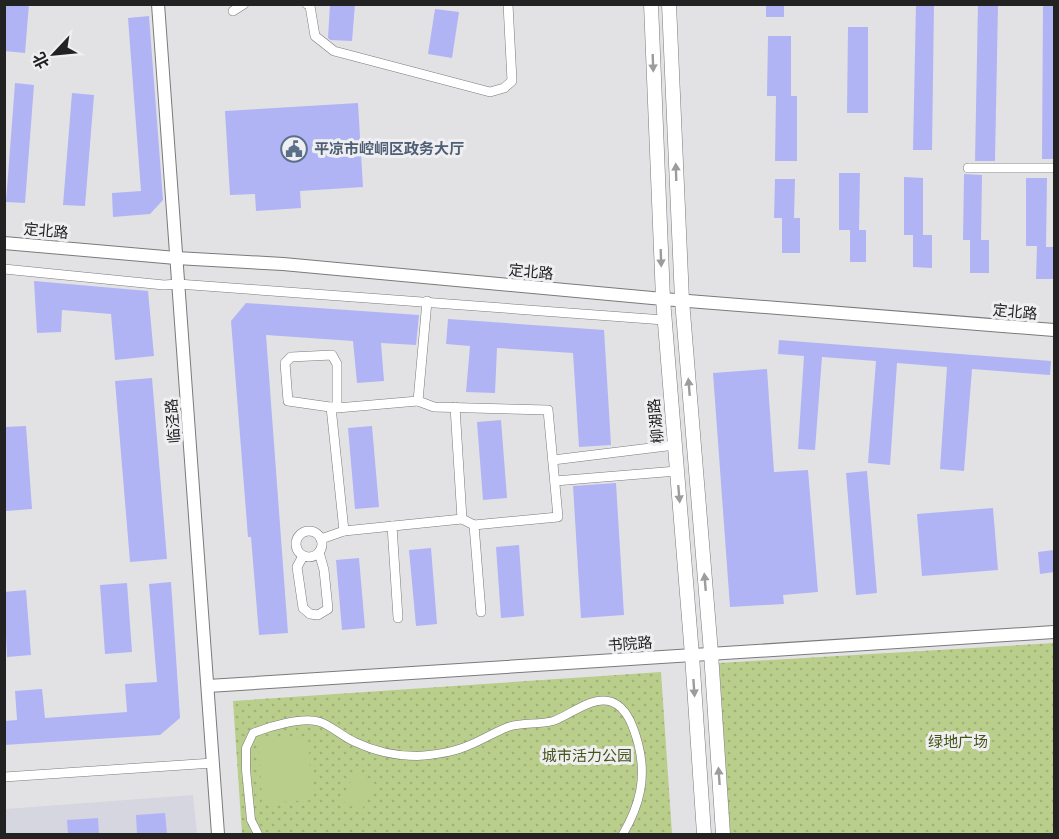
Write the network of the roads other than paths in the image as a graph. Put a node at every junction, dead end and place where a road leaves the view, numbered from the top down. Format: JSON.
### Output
{"nodes":[{"id":1,"x":158,"y":4,"type":"edge"},
{"id":2,"x":244,"y":4,"type":"edge"},
{"id":3,"x":307,"y":4,"type":"edge"},
{"id":4,"x":508,"y":4,"type":"edge"},
{"id":5,"x":651,"y":4,"type":"edge"},
{"id":6,"x":669,"y":4,"type":"edge"},
{"id":7,"x":233,"y":11,"type":"dead end"},
{"id":8,"x":968,"y":168,"type":"dead end"},
{"id":9,"x":1054,"y":168,"type":"edge"},
{"id":10,"x":4,"y":243,"type":"edge"},
{"id":11,"x":176,"y":258,"type":"junction"},
{"id":12,"x":4,"y":269,"type":"edge"},
{"id":13,"x":178,"y":284,"type":"junction"},
{"id":14,"x":663,"y":299,"type":"junction"},
{"id":15,"x":682,"y":300,"type":"junction"},
{"id":16,"x":427,"y":301,"type":"junction"},
{"id":17,"x":664,"y":320,"type":"junction"},
{"id":18,"x":1054,"y":330,"type":"edge"},
{"id":19,"x":418,"y":401,"type":"junction"},
{"id":20,"x":334,"y":407,"type":"junction"},
{"id":21,"x":455,"y":407,"type":"junction"},
{"id":22,"x":675,"y":445,"type":"junction"},
{"id":23,"x":553,"y":460,"type":"junction"},
{"id":24,"x":677,"y":471,"type":"junction"},
{"id":25,"x":555,"y":481,"type":"junction"},
{"id":26,"x":462,"y":519,"type":"junction"},
{"id":27,"x":474,"y":525,"type":"junction"},
{"id":28,"x":392,"y":526,"type":"junction"},
{"id":29,"x":344,"y":531,"type":"junction"},
{"id":30,"x":321,"y":539,"type":"junction"},
{"id":31,"x":319,"y":552,"type":"junction"},
{"id":32,"x":303,"y":556,"type":"junction"},
{"id":33,"x":480,"y":612,"type":"dead end"},
{"id":34,"x":398,"y":618,"type":"dead end"},
{"id":35,"x":1054,"y":632,"type":"edge"},
{"id":36,"x":711,"y":653,"type":"junction"},
{"id":37,"x":692,"y":655,"type":"junction"},
{"id":38,"x":208,"y":686,"type":"junction"},
{"id":39,"x":213,"y":763,"type":"junction"},
{"id":40,"x":4,"y":777,"type":"edge"},
{"id":41,"x":218,"y":834,"type":"edge"},
{"id":42,"x":258,"y":834,"type":"edge"},
{"id":43,"x":623,"y":834,"type":"edge"},
{"id":44,"x":704,"y":834,"type":"edge"},
{"id":45,"x":723,"y":834,"type":"edge"}],
"edges":[{"from":1,"to":11,"type":"street","name":"临泾路"},
{"from":2,"to":7,"type":"street"},
{"from":3,"to":4,"type":"street"},
{"from":5,"to":14,"type":"main road","name":"柳湖路","one_way":true},
{"from":15,"to":6,"type":"main road","one_way":true},
{"from":8,"to":9,"type":"street"},
{"from":10,"to":11,"type":"street","name":"定北路"},
{"from":11,"to":13,"type":"street","name":"临泾路"},
{"from":11,"to":14,"type":"street","name":"定北路"},
{"from":12,"to":13,"type":"street"},
{"from":13,"to":16,"type":"street"},
{"from":13,"to":38,"type":"street","name":"临泾路"},
{"from":14,"to":15,"type":"street","name":"定北路"},
{"from":14,"to":17,"type":"main road","name":"柳湖路"},
{"from":15,"to":18,"type":"street","name":"定北路"},
{"from":36,"to":15,"type":"main road","one_way":true},
{"from":16,"to":17,"type":"street"},
{"from":16,"to":19,"type":"street"},
{"from":17,"to":22,"type":"main road","name":"柳湖路"},
{"from":19,"to":20,"type":"street"},
{"from":19,"to":21,"type":"street"},
{"from":20,"to":20,"type":"street"},
{"from":20,"to":29,"type":"street"},
{"from":21,"to":23,"type":"street"},
{"from":21,"to":26,"type":"street"},
{"from":22,"to":23,"type":"street"},
{"from":22,"to":24,"type":"main road","name":"柳湖路"},
{"from":23,"to":25,"type":"street"},
{"from":24,"to":25,"type":"street"},
{"from":24,"to":37,"type":"main road","name":"柳湖路","one_way":true},
{"from":25,"to":27,"type":"street"},
{"from":26,"to":27,"type":"street"},
{"from":26,"to":28,"type":"street"},
{"from":27,"to":33,"type":"street"},
{"from":28,"to":29,"type":"street"},
{"from":28,"to":34,"type":"street"},
{"from":29,"to":30,"type":"street"},
{"from":30,"to":31,"type":"street"},
{"from":30,"to":32,"type":"street"},
{"from":31,"to":32,"type":"street"},
{"from":31,"to":32,"type":"street"},
{"from":35,"to":36,"type":"street","name":"书院路"},
{"from":36,"to":37,"type":"street","name":"书院路"},
{"from":45,"to":36,"type":"main road","one_way":true},
{"from":37,"to":38,"type":"street","name":"书院路"},
{"from":37,"to":44,"type":"main road","name":"柳湖路","one_way":true},
{"from":38,"to":39,"type":"street","name":"临泾路"},
{"from":39,"to":40,"type":"street"},
{"from":39,"to":41,"type":"street","name":"临泾路"},
{"from":42,"to":43,"type":"street"}]}
